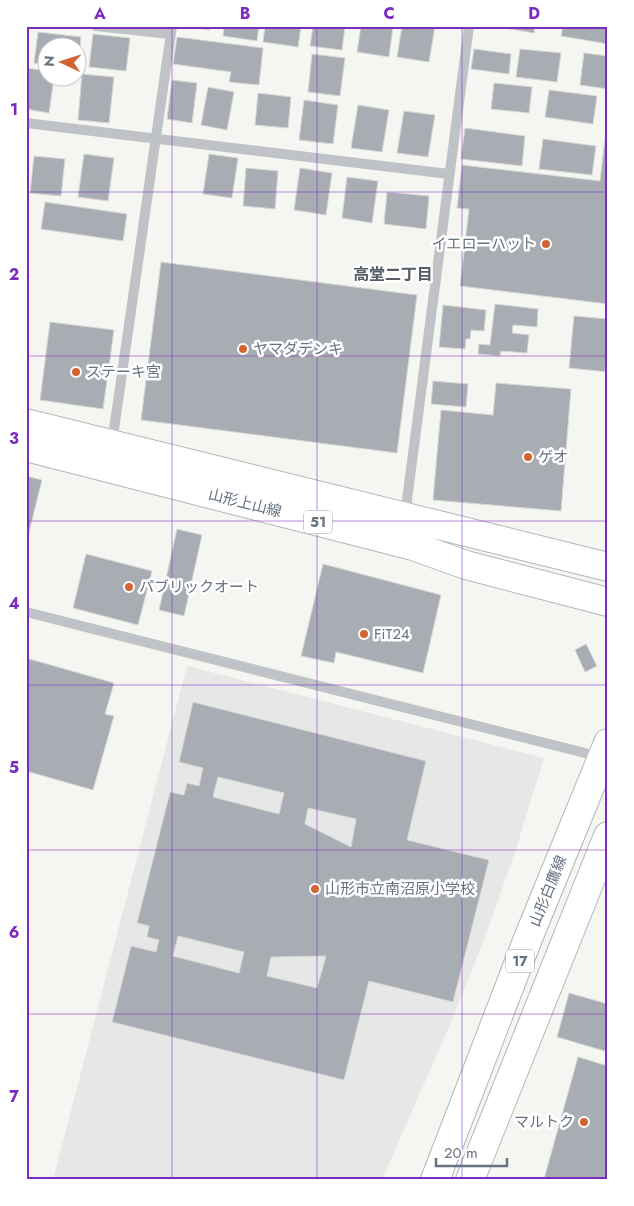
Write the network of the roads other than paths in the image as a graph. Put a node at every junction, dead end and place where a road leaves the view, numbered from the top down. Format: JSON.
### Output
{"nodes":[{"id":1,"x":96,"y":26,"type":"edge"},
{"id":2,"x":469,"y":26,"type":"edge"},
{"id":3,"x":171,"y":30,"type":"edge"},
{"id":4,"x":26,"y":123,"type":"edge"},
{"id":5,"x":156,"y":138,"type":"junction"},
{"id":6,"x":450,"y":174,"type":"junction"},
{"id":7,"x":26,"y":423,"type":"edge"},
{"id":8,"x":112,"y":444,"type":"junction"},
{"id":9,"x":26,"y":447,"type":"edge"},
{"id":10,"x":405,"y":516,"type":"junction"},
{"id":11,"x":608,"y":567,"type":"edge"},
{"id":12,"x":608,"y":602,"type":"edge"},
{"id":13,"x":26,"y":612,"type":"edge"},
{"id":14,"x":605,"y":750,"type":"edge"},
{"id":15,"x":608,"y":836,"type":"edge"},
{"id":16,"x":435,"y":1180,"type":"edge"},
{"id":17,"x":470,"y":1180,"type":"edge"}],
"edges":[{"from":1,"to":3,"type":"lane"},
{"from":2,"to":6,"type":"lane"},
{"from":3,"to":5,"type":"lane"},
{"from":4,"to":5,"type":"lane"},
{"from":5,"to":6,"type":"lane"},
{"from":5,"to":8,"type":"lane"},
{"from":6,"to":10,"type":"lane"},
{"from":7,"to":8,"type":"main road","name":"山形上山線","number":"51"},
{"from":8,"to":10,"type":"main road","name":"山形上山線","number":"51"},
{"from":9,"to":12,"type":"main road","name":"山形上山線","number":"51"},
{"from":10,"to":11,"type":"main road","name":"山形上山線","number":"51"},
{"from":13,"to":14,"type":"lane"},
{"from":14,"to":16,"type":"main road","name":"山形白鷹線","number":"17"},
{"from":15,"to":17,"type":"main road","number":"17"}]}
